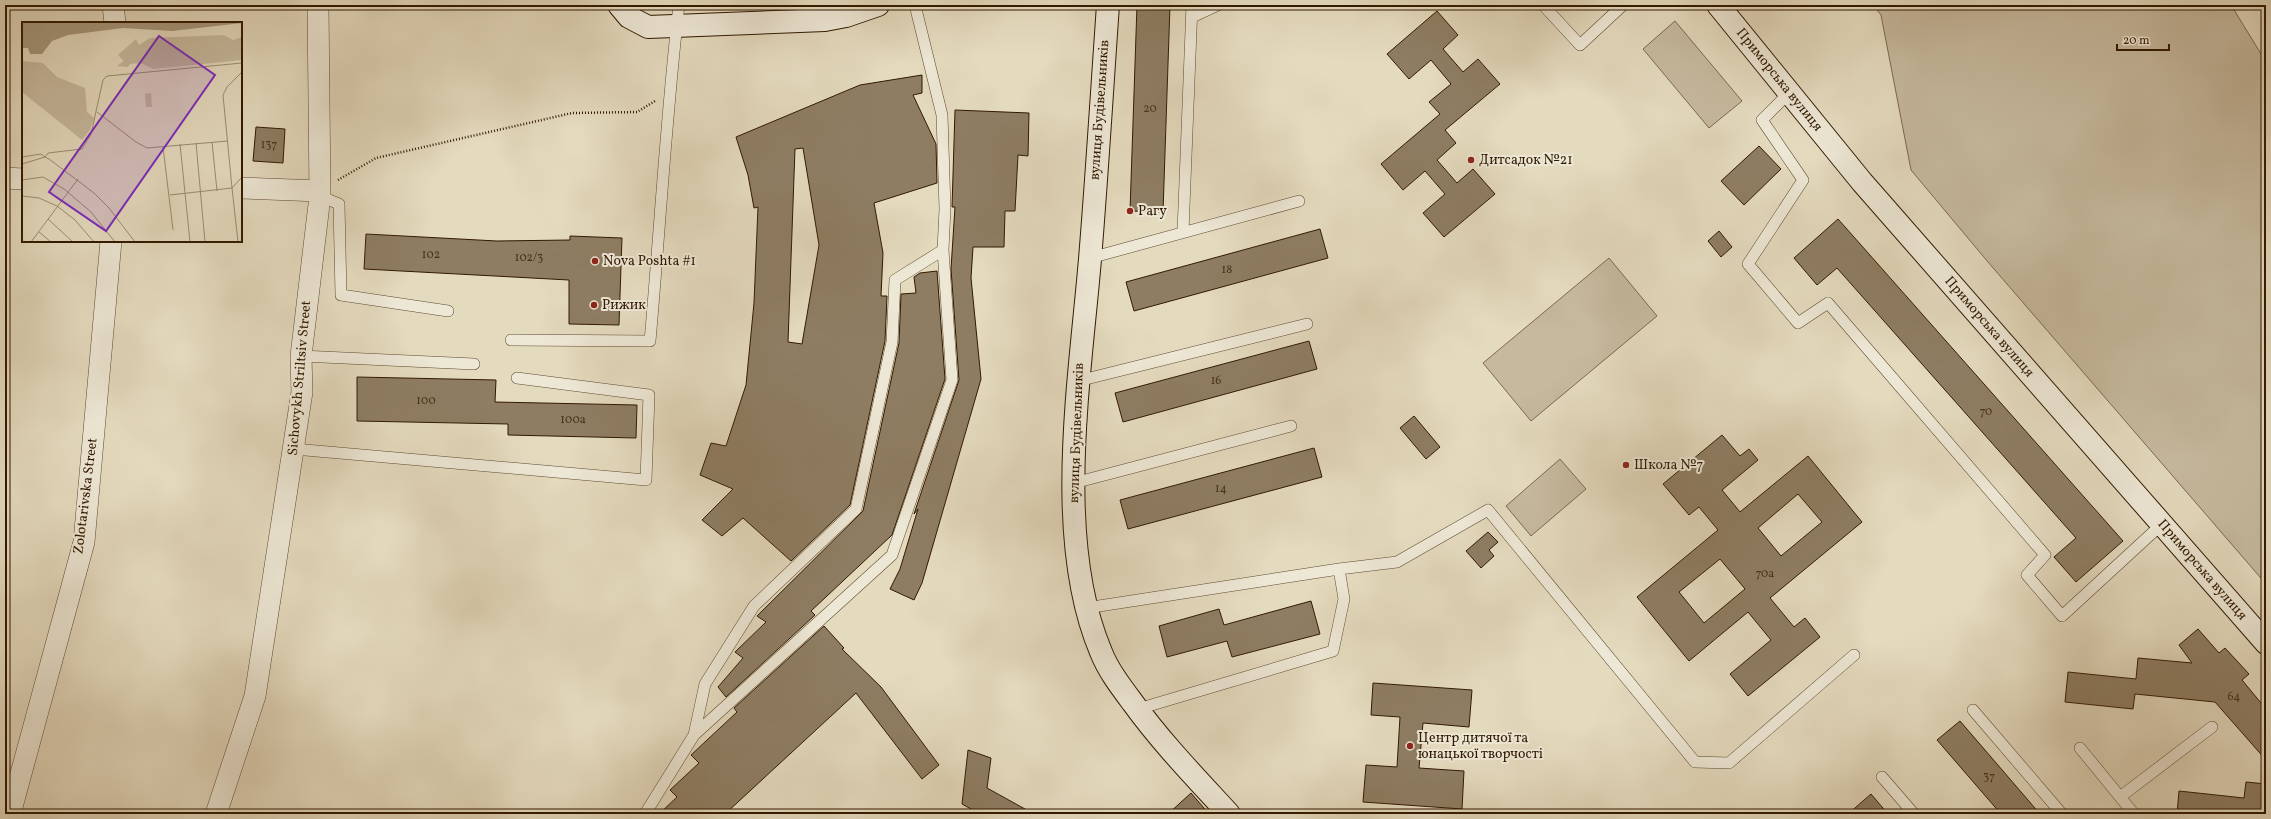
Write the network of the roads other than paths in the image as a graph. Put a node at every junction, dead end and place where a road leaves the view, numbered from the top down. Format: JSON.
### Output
{"nodes":[{"id":1,"x":113,"y":5,"type":"edge"},
{"id":2,"x":318,"y":5,"type":"edge"},
{"id":3,"x":619,"y":5,"type":"edge"},
{"id":4,"x":679,"y":5,"type":"edge"},
{"id":5,"x":878,"y":5,"type":"edge"},
{"id":6,"x":915,"y":5,"type":"edge"},
{"id":7,"x":1108,"y":5,"type":"edge"},
{"id":8,"x":1192,"y":5,"type":"edge"},
{"id":9,"x":1218,"y":5,"type":"edge"},
{"id":10,"x":1544,"y":5,"type":"edge"},
{"id":11,"x":1623,"y":5,"type":"edge"},
{"id":12,"x":1718,"y":5,"type":"edge"},
{"id":13,"x":1192,"y":16,"type":"junction"},
{"id":14,"x":115,"y":22,"type":"edge"},
{"id":15,"x":676,"y":27,"type":"junction"},
{"id":16,"x":1789,"y":93,"type":"junction"},
{"id":17,"x":5,"y":178,"type":"edge"},
{"id":18,"x":22,"y":179,"type":"edge"},
{"id":19,"x":242,"y":188,"type":"edge"},
{"id":20,"x":320,"y":193,"type":"junction"},
{"id":21,"x":1299,"y":201,"type":"dead end"},
{"id":22,"x":1183,"y":232,"type":"junction"},
{"id":23,"x":111,"y":242,"type":"edge"},
{"id":24,"x":943,"y":250,"type":"junction"},
{"id":25,"x":1090,"y":258,"type":"junction"},
{"id":26,"x":448,"y":310,"type":"dead end"},
{"id":27,"x":1307,"y":324,"type":"dead end"},
{"id":28,"x":511,"y":340,"type":"dead end"},
{"id":29,"x":301,"y":356,"type":"junction"},
{"id":30,"x":474,"y":364,"type":"dead end"},
{"id":31,"x":517,"y":378,"type":"dead end"},
{"id":32,"x":1078,"y":381,"type":"junction"},
{"id":33,"x":1291,"y":426,"type":"dead end"},
{"id":34,"x":294,"y":449,"type":"junction"},
{"id":35,"x":1074,"y":483,"type":"junction"},
{"id":36,"x":2162,"y":524,"type":"junction"},
{"id":37,"x":1339,"y":569,"type":"junction"},
{"id":38,"x":1086,"y":608,"type":"junction"},
{"id":39,"x":2266,"y":643,"type":"edge"},
{"id":40,"x":1854,"y":655,"type":"dead end"},
{"id":41,"x":1138,"y":710,"type":"junction"},
{"id":42,"x":1973,"y":710,"type":"dead end"},
{"id":43,"x":2212,"y":727,"type":"dead end"},
{"id":44,"x":694,"y":735,"type":"junction"},
{"id":45,"x":2080,"y":748,"type":"dead end"},
{"id":46,"x":1882,"y":777,"type":"dead end"},
{"id":47,"x":2120,"y":797,"type":"junction"},
{"id":48,"x":1220,"y":811,"type":"edge"},
{"id":49,"x":10,"y":814,"type":"edge"},
{"id":50,"x":216,"y":814,"type":"edge"},
{"id":51,"x":645,"y":814,"type":"edge"},
{"id":52,"x":1914,"y":814,"type":"edge"},
{"id":53,"x":2062,"y":814,"type":"edge"},
{"id":54,"x":2134,"y":814,"type":"edge"}],
"edges":[{"from":1,"to":14,"type":"street"},
{"from":2,"to":20,"type":"street","name":"Sichovykh Striltsiv Street"},
{"from":3,"to":15,"type":"street"},
{"from":4,"to":15,"type":"lane"},
{"from":5,"to":15,"type":"street"},
{"from":6,"to":24,"type":"lane"},
{"from":7,"to":25,"type":"street","name":"вулиця Будівельників"},
{"from":8,"to":13,"type":"lane"},
{"from":9,"to":13,"type":"lane"},
{"from":10,"to":11,"type":"lane"},
{"from":12,"to":16,"type":"street","name":"Приморська вулиця"},
{"from":13,"to":22,"type":"lane"},
{"from":15,"to":28,"type":"lane"},
{"from":16,"to":36,"type":"street","name":"Приморська вулиця"},
{"from":16,"to":36,"type":"lane"},
{"from":17,"to":18,"type":"street"},
{"from":19,"to":20,"type":"street"},
{"from":20,"to":26,"type":"lane"},
{"from":20,"to":29,"type":"street","name":"Sichovykh Striltsiv Street"},
{"from":21,"to":22,"type":"lane"},
{"from":22,"to":25,"type":"lane"},
{"from":23,"to":49,"type":"street","name":"Zolotarivska Street"},
{"from":24,"to":44,"type":"lane"},
{"from":24,"to":44,"type":"lane"},
{"from":25,"to":32,"type":"street","name":"вулиця Будівельників"},
{"from":27,"to":32,"type":"lane"},
{"from":29,"to":30,"type":"lane"},
{"from":29,"to":34,"type":"street","name":"Sichovykh Striltsiv Street"},
{"from":31,"to":34,"type":"lane"},
{"from":32,"to":35,"type":"street","name":"вулиця Будівельників"},
{"from":33,"to":35,"type":"lane"},
{"from":34,"to":50,"type":"street","name":"Sichovykh Striltsiv Street"},
{"from":35,"to":38,"type":"street","name":"вулиця Будівельників"},
{"from":36,"to":39,"type":"street","name":"Приморська вулиця"},
{"from":37,"to":38,"type":"lane"},
{"from":37,"to":40,"type":"lane"},
{"from":37,"to":41,"type":"lane"},
{"from":38,"to":41,"type":"street","name":"вулиця Будівельників"},
{"from":41,"to":48,"type":"street","name":"вулиця Будівельників"},
{"from":42,"to":53,"type":"lane"},
{"from":43,"to":47,"type":"lane"},
{"from":44,"to":51,"type":"lane"},
{"from":45,"to":47,"type":"lane"},
{"from":46,"to":52,"type":"lane"},
{"from":47,"to":54,"type":"lane"}]}
